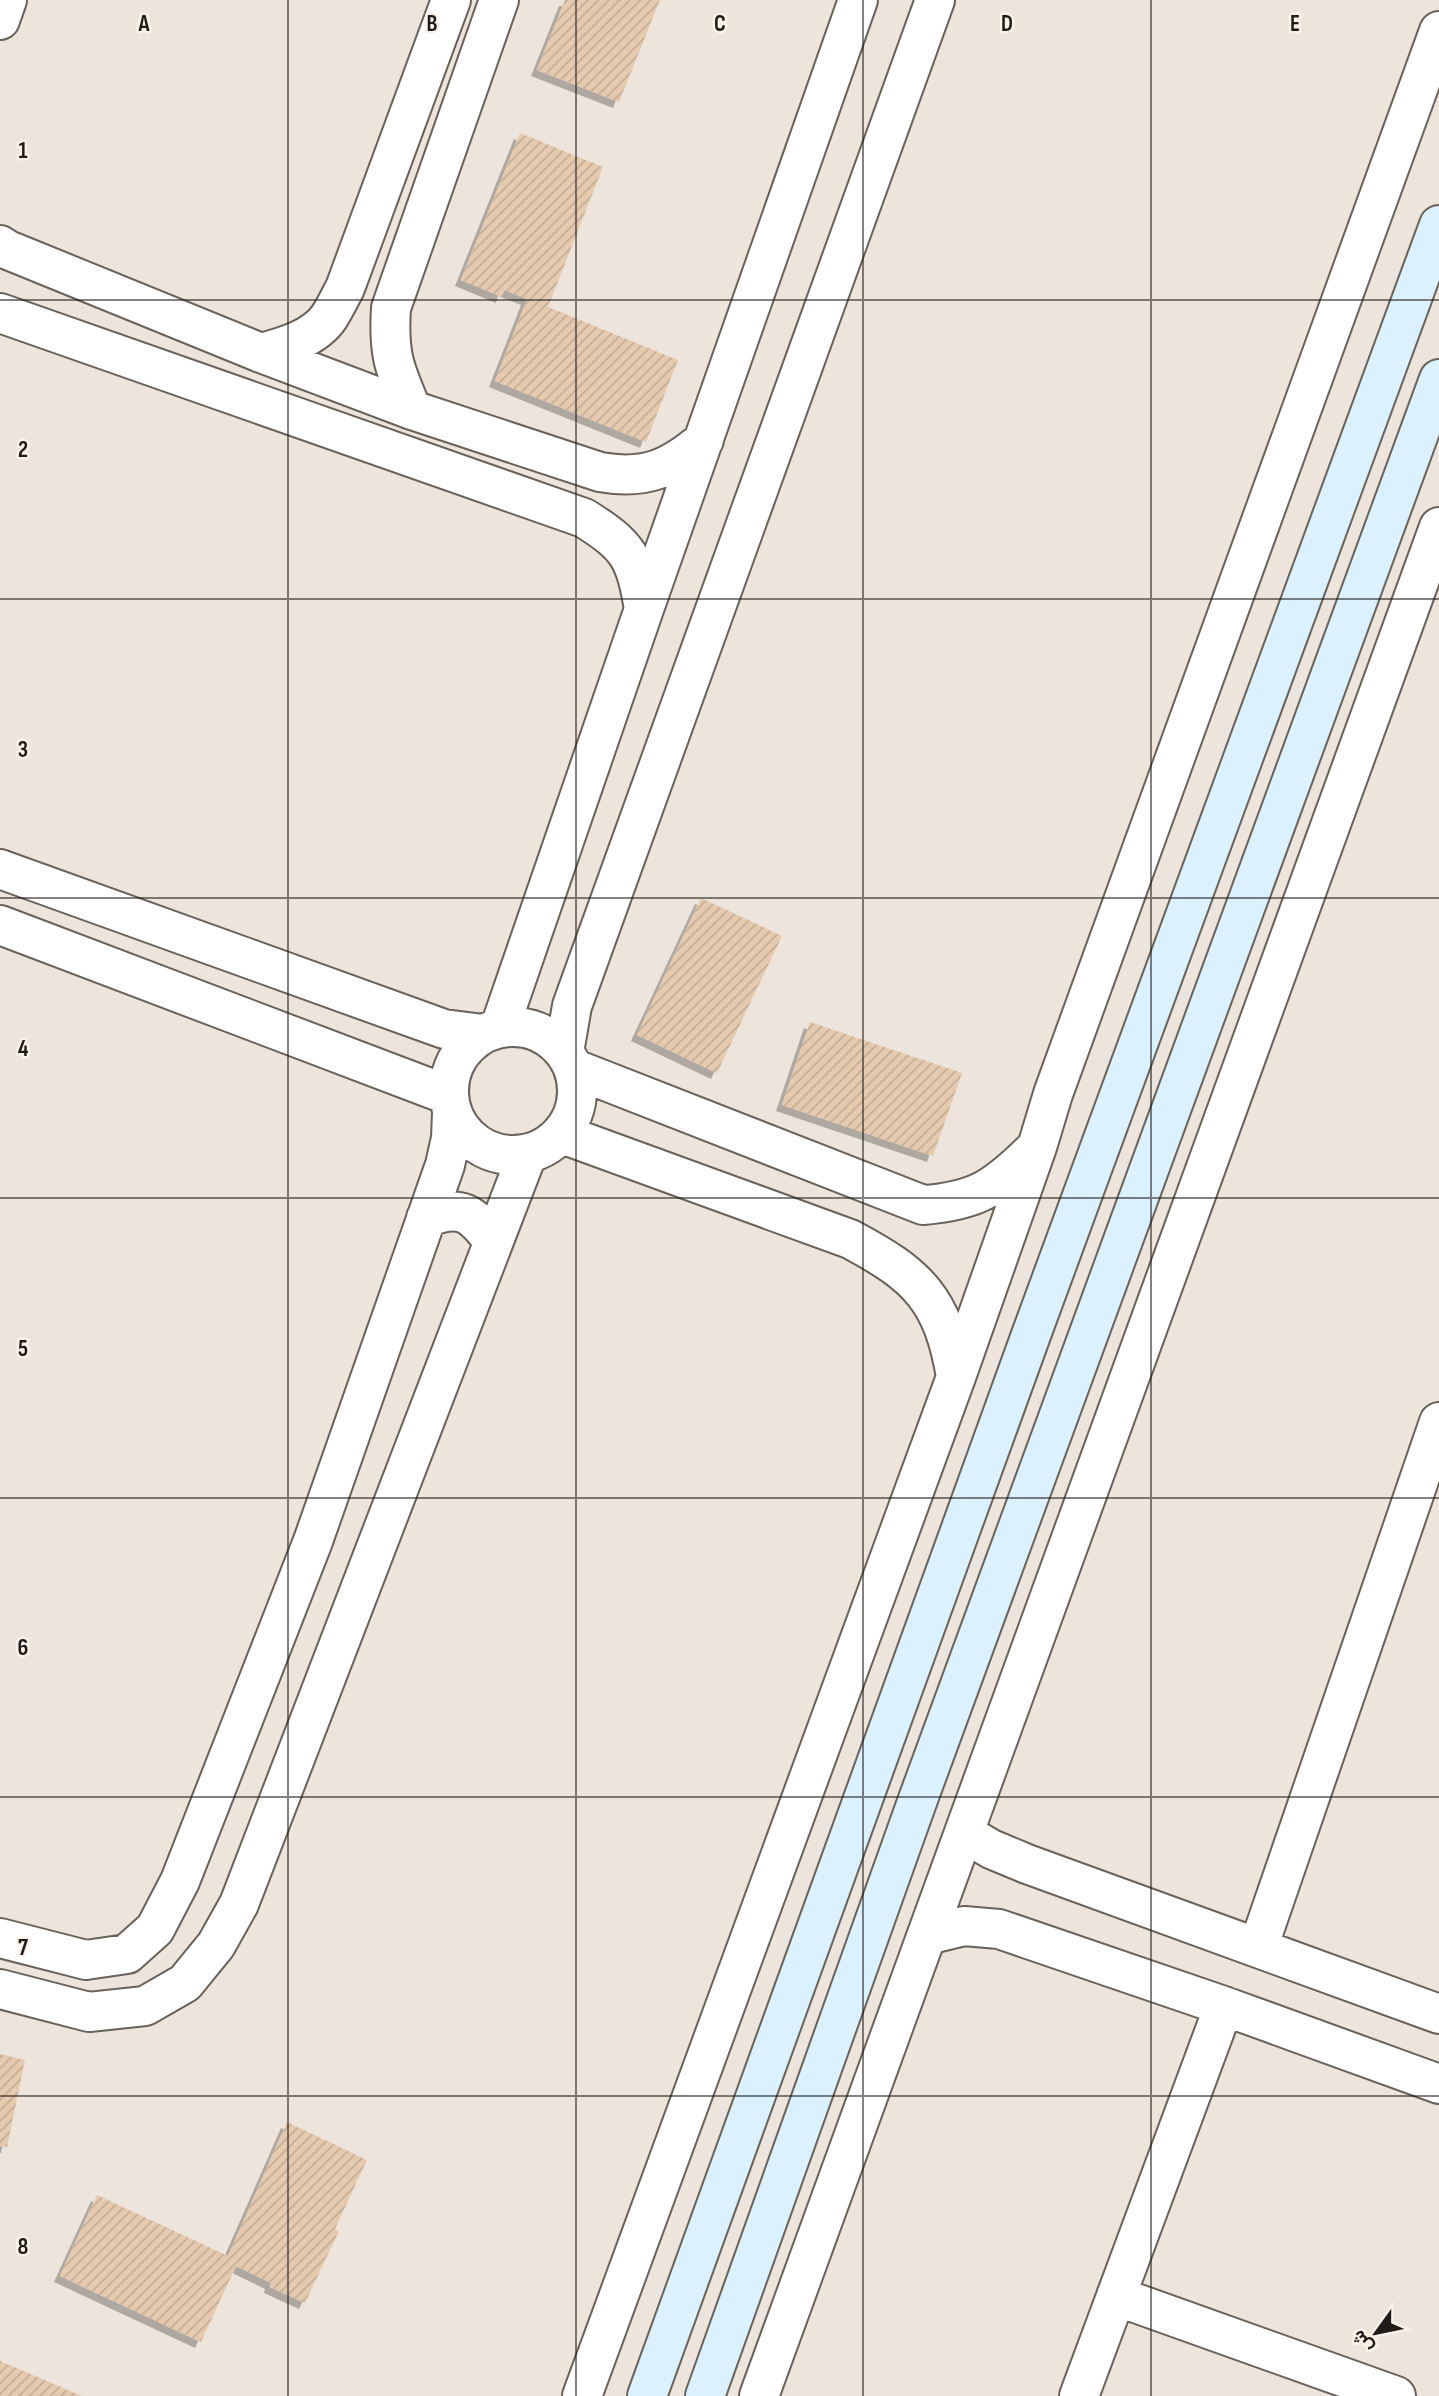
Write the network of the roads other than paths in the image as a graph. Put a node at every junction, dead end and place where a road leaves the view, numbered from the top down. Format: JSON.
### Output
{"nodes":[{"id":1,"x":7,"y":0,"type":"edge"},
{"id":2,"x":451,"y":0,"type":"edge"},
{"id":3,"x":499,"y":0,"type":"edge"},
{"id":4,"x":858,"y":0,"type":"edge"},
{"id":5,"x":935,"y":0,"type":"edge"},
{"id":6,"x":0,"y":20,"type":"edge"},
{"id":7,"x":1439,"y":32,"type":"edge"},
{"id":8,"x":1439,"y":225,"type":"edge"},
{"id":9,"x":3,"y":250,"type":"edge"},
{"id":10,"x":345,"y":288,"type":"junction"},
{"id":11,"x":391,"y":308,"type":"junction"},
{"id":12,"x":0,"y":313,"type":"edge"},
{"id":13,"x":261,"y":353,"type":"junction"},
{"id":14,"x":1439,"y":379,"type":"edge"},
{"id":15,"x":412,"y":410,"type":"junction"},
{"id":16,"x":704,"y":440,"type":"junction"},
{"id":17,"x":600,"y":472,"type":"junction"},
{"id":18,"x":584,"y":518,"type":"junction"},
{"id":19,"x":1438,"y":530,"type":"edge"},
{"id":20,"x":643,"y":609,"type":"junction"},
{"id":21,"x":0,"y":869,"type":"edge"},
{"id":22,"x":0,"y":925,"type":"edge"},
{"id":23,"x":491,"y":1030,"type":"junction"},
{"id":24,"x":569,"y":1060,"type":"junction"},
{"id":25,"x":451,"y":1104,"type":"junction"},
{"id":26,"x":562,"y":1134,"type":"junction"},
{"id":27,"x":1037,"y":1147,"type":"junction"},
{"id":28,"x":527,"y":1155,"type":"junction"},
{"id":29,"x":872,"y":1185,"type":"junction"},
{"id":30,"x":426,"y":1218,"type":"junction"},
{"id":31,"x":850,"y":1239,"type":"junction"},
{"id":32,"x":493,"y":1241,"type":"junction"},
{"id":33,"x":956,"y":1377,"type":"junction"},
{"id":34,"x":1439,"y":1422,"type":"edge"},
{"id":35,"x":964,"y":1833,"type":"junction"},
{"id":36,"x":927,"y":1935,"type":"junction"},
{"id":37,"x":0,"y":1938,"type":"edge"},
{"id":38,"x":1258,"y":1948,"type":"junction"},
{"id":39,"x":0,"y":1989,"type":"edge"},
{"id":40,"x":849,"y":1991,"type":"junction"},
{"id":41,"x":901,"y":2005,"type":"junction"},
{"id":42,"x":1224,"y":2006,"type":"junction"},
{"id":43,"x":1439,"y":2014,"type":"edge"},
{"id":44,"x":1439,"y":2084,"type":"edge"},
{"id":45,"x":1116,"y":2296,"type":"junction"},
{"id":46,"x":582,"y":2396,"type":"edge"},
{"id":47,"x":647,"y":2396,"type":"edge"},
{"id":48,"x":705,"y":2396,"type":"edge"},
{"id":49,"x":759,"y":2396,"type":"edge"},
{"id":50,"x":1079,"y":2396,"type":"edge"},
{"id":51,"x":1396,"y":2396,"type":"edge"}],
"edges":[{"from":1,"to":6,"type":"street"},
{"from":2,"to":10,"type":"street"},
{"from":3,"to":11,"type":"street"},
{"from":4,"to":16,"type":"street"},
{"from":5,"to":24,"type":"street"},
{"from":7,"to":27,"type":"street"},
{"from":8,"to":47,"type":"street"},
{"from":9,"to":13,"type":"street"},
{"from":10,"to":11,"type":"street"},
{"from":10,"to":13,"type":"street"},
{"from":11,"to":15,"type":"street"},
{"from":12,"to":18,"type":"street"},
{"from":13,"to":15,"type":"street"},
{"from":14,"to":40,"type":"street"},
{"from":15,"to":17,"type":"street"},
{"from":16,"to":17,"type":"street"},
{"from":16,"to":20,"type":"street"},
{"from":17,"to":18,"type":"street"},
{"from":18,"to":20,"type":"street"},
{"from":19,"to":35,"type":"street"},
{"from":20,"to":23,"type":"street"},
{"from":21,"to":23,"type":"street"},
{"from":22,"to":25,"type":"street"},
{"from":23,"to":24,"type":"street"},
{"from":23,"to":25,"type":"street"},
{"from":24,"to":26,"type":"street"},
{"from":24,"to":29,"type":"street"},
{"from":25,"to":28,"type":"street"},
{"from":25,"to":30,"type":"street"},
{"from":26,"to":28,"type":"street"},
{"from":26,"to":31,"type":"street"},
{"from":27,"to":29,"type":"street"},
{"from":27,"to":33,"type":"street"},
{"from":28,"to":32,"type":"street"},
{"from":29,"to":31,"type":"street"},
{"from":30,"to":32,"type":"street"},
{"from":30,"to":37,"type":"street"},
{"from":31,"to":33,"type":"street"},
{"from":32,"to":39,"type":"street"},
{"from":33,"to":46,"type":"street"},
{"from":34,"to":38,"type":"street"},
{"from":35,"to":36,"type":"street"},
{"from":35,"to":38,"type":"street"},
{"from":36,"to":41,"type":"street"},
{"from":36,"to":42,"type":"street"},
{"from":38,"to":43,"type":"street"},
{"from":40,"to":41,"type":"street"},
{"from":40,"to":48,"type":"street"},
{"from":41,"to":49,"type":"street"},
{"from":42,"to":44,"type":"street"},
{"from":42,"to":45,"type":"street"},
{"from":45,"to":50,"type":"street"},
{"from":45,"to":51,"type":"street"}]}
